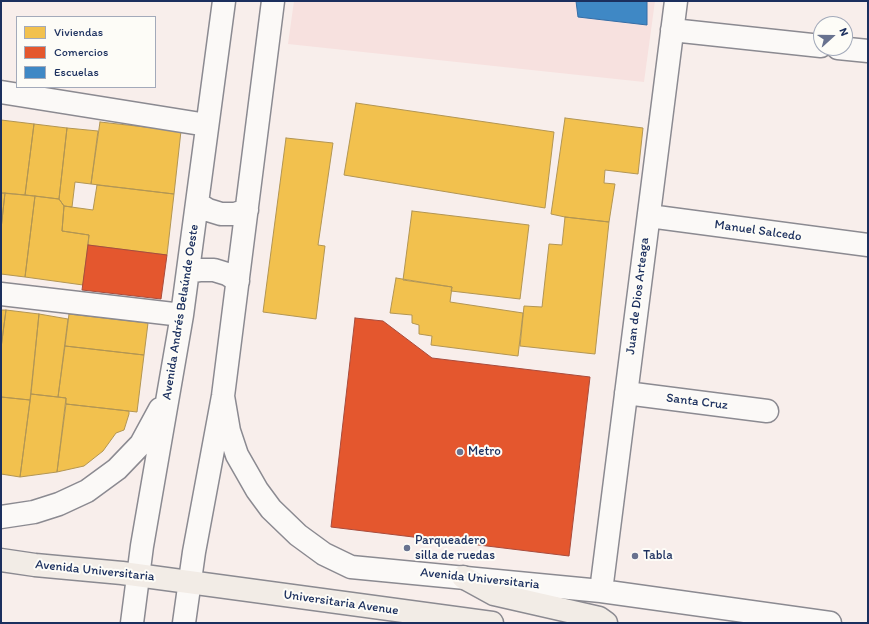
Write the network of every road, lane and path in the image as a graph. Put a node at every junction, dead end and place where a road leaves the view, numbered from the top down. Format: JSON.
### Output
{"nodes":[{"id":1,"x":224,"y":1,"type":"edge"},
{"id":2,"x":273,"y":1,"type":"edge"},
{"id":3,"x":676,"y":1,"type":"edge"},
{"id":4,"x":672,"y":30,"type":"junction"},
{"id":5,"x":813,"y":45,"type":"edge"},
{"id":6,"x":853,"y":50,"type":"edge"},
{"id":7,"x":868,"y":51,"type":"edge"},
{"id":8,"x":1,"y":92,"type":"edge"},
{"id":9,"x":207,"y":125,"type":"junction"},
{"id":10,"x":197,"y":203,"type":"junction"},
{"id":11,"x":247,"y":210,"type":"junction"},
{"id":12,"x":648,"y":216,"type":"junction"},
{"id":13,"x":868,"y":245,"type":"edge"},
{"id":14,"x":188,"y":272,"type":"junction"},
{"id":15,"x":238,"y":281,"type":"junction"},
{"id":16,"x":1,"y":294,"type":"edge"},
{"id":17,"x":182,"y":315,"type":"junction"},
{"id":18,"x":169,"y":392,"type":"junction"},
{"id":19,"x":626,"y":394,"type":"junction"},
{"id":20,"x":223,"y":396,"type":"junction"},
{"id":21,"x":767,"y":411,"type":"dead end"},
{"id":22,"x":1,"y":517,"type":"edge"},
{"id":23,"x":1,"y":560,"type":"edge"},
{"id":24,"x":138,"y":575,"type":"junction"},
{"id":25,"x":463,"y":577,"type":"junction"},
{"id":26,"x":190,"y":582,"type":"junction"},
{"id":27,"x":601,"y":591,"type":"junction"},
{"id":28,"x":132,"y":623,"type":"edge"},
{"id":29,"x":184,"y":623,"type":"edge"},
{"id":30,"x":492,"y":623,"type":"edge"},
{"id":31,"x":606,"y":623,"type":"edge"},
{"id":32,"x":830,"y":623,"type":"edge"}],
"edges":[{"from":1,"to":9,"type":"street","name":"Avenida Andrés Belaúnde Oeste"},
{"from":2,"to":11,"type":"street"},
{"from":3,"to":4,"type":"street","name":"Juan de Dios Arteaga"},
{"from":4,"to":5,"type":"street"},
{"from":4,"to":12,"type":"street","name":"Juan de Dios Arteaga"},
{"from":6,"to":7,"type":"street"},
{"from":8,"to":9,"type":"street"},
{"from":9,"to":10,"type":"street","name":"Avenida Andrés Belaúnde Oeste"},
{"from":10,"to":11,"type":"street"},
{"from":10,"to":14,"type":"street","name":"Avenida Andrés Belaúnde Oeste"},
{"from":11,"to":15,"type":"street"},
{"from":12,"to":13,"type":"street","name":"Manuel Salcedo"},
{"from":12,"to":19,"type":"street","name":"Juan de Dios Arteaga"},
{"from":14,"to":15,"type":"street"},
{"from":14,"to":17,"type":"street","name":"Avenida Andrés Belaúnde Oeste"},
{"from":15,"to":20,"type":"street"},
{"from":16,"to":17,"type":"street"},
{"from":17,"to":18,"type":"street","name":"Avenida Andrés Belaúnde Oeste"},
{"from":18,"to":22,"type":"street"},
{"from":18,"to":24,"type":"street","name":"Avenida Andrés Belaúnde Oeste"},
{"from":19,"to":21,"type":"street","name":"Santa Cruz"},
{"from":19,"to":27,"type":"street","name":"Juan de Dios Arteaga"},
{"from":20,"to":25,"type":"street","name":"Avenida Universitaria"},
{"from":20,"to":26,"type":"street"},
{"from":23,"to":24,"type":"main road","name":"Avenida Universitaria"},
{"from":24,"to":26,"type":"main road","name":"Avenida Universitaria"},
{"from":24,"to":28,"type":"street","name":"Avenida Andrés Belaúnde Oeste"},
{"from":25,"to":27,"type":"street","name":"Avenida Universitaria"},
{"from":25,"to":31,"type":"main road"},
{"from":26,"to":29,"type":"street"},
{"from":26,"to":30,"type":"main road","name":"Universitaria Avenue"},
{"from":27,"to":32,"type":"street","name":"Avenida Universitaria"}]}
